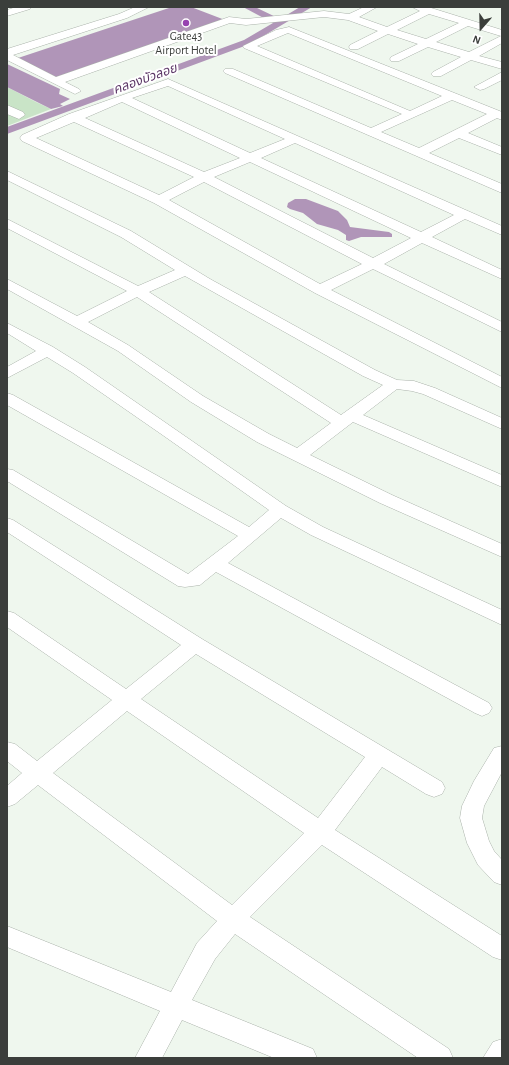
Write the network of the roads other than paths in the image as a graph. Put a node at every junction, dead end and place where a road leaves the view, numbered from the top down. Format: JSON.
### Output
{"nodes":[{"id":1,"x":26,"y":7,"type":"edge"},
{"id":2,"x":144,"y":7,"type":"edge"},
{"id":3,"x":372,"y":7,"type":"edge"},
{"id":4,"x":421,"y":10,"type":"edge"},
{"id":5,"x":7,"y":13,"type":"edge"},
{"id":6,"x":350,"y":17,"type":"junction"},
{"id":7,"x":463,"y":25,"type":"dead end"},
{"id":8,"x":388,"y":31,"type":"junction"},
{"id":9,"x":502,"y":33,"type":"edge"},
{"id":10,"x":502,"y":38,"type":"edge"},
{"id":11,"x":427,"y":43,"type":"junction"},
{"id":12,"x":354,"y":47,"type":"dead end"},
{"id":13,"x":7,"y":53,"type":"edge"},
{"id":14,"x":7,"y":56,"type":"edge"},
{"id":15,"x":469,"y":56,"type":"junction"},
{"id":16,"x":395,"y":59,"type":"dead end"},
{"id":17,"x":502,"y":66,"type":"edge"},
{"id":18,"x":229,"y":71,"type":"dead end"},
{"id":19,"x":437,"y":74,"type":"dead end"},
{"id":20,"x":502,"y":75,"type":"edge"},
{"id":21,"x":56,"y":81,"type":"junction"},
{"id":22,"x":480,"y":87,"type":"dead end"},
{"id":23,"x":75,"y":90,"type":"dead end"},
{"id":24,"x":452,"y":96,"type":"junction"},
{"id":25,"x":122,"y":98,"type":"junction"},
{"id":26,"x":7,"y":109,"type":"edge"},
{"id":27,"x":404,"y":111,"type":"dead end"},
{"id":28,"x":19,"y":115,"type":"dead end"},
{"id":29,"x":499,"y":115,"type":"edge"},
{"id":30,"x":73,"y":118,"type":"junction"},
{"id":31,"x":371,"y":132,"type":"junction"},
{"id":32,"x":458,"y":134,"type":"junction"},
{"id":33,"x":295,"y":139,"type":"junction"},
{"id":34,"x":502,"y":151,"type":"edge"},
{"id":35,"x":419,"y":153,"type":"junction"},
{"id":36,"x":251,"y":158,"type":"junction"},
{"id":37,"x":204,"y":177,"type":"junction"},
{"id":38,"x":10,"y":179,"type":"edge"},
{"id":39,"x":502,"y":189,"type":"edge"},
{"id":40,"x":159,"y":200,"type":"junction"},
{"id":41,"x":465,"y":214,"type":"junction"},
{"id":42,"x":7,"y":223,"type":"edge"},
{"id":43,"x":502,"y":231,"type":"edge"},
{"id":44,"x":423,"y":238,"type":"junction"},
{"id":45,"x":373,"y":264,"type":"junction"},
{"id":46,"x":187,"y":270,"type":"junction"},
{"id":47,"x":502,"y":275,"type":"edge"},
{"id":48,"x":7,"y":283,"type":"edge"},
{"id":49,"x":320,"y":290,"type":"junction"},
{"id":50,"x":138,"y":291,"type":"junction"},
{"id":51,"x":78,"y":322,"type":"junction"},
{"id":52,"x":7,"y":327,"type":"edge"},
{"id":53,"x":502,"y":328,"type":"edge"},
{"id":54,"x":48,"y":350,"type":"junction"},
{"id":55,"x":7,"y":373,"type":"edge"},
{"id":56,"x":502,"y":383,"type":"edge"},
{"id":57,"x":394,"y":384,"type":"junction"},
{"id":58,"x":7,"y":398,"type":"edge"},
{"id":59,"x":347,"y":420,"type":"junction"},
{"id":60,"x":502,"y":424,"type":"edge"},
{"id":61,"x":297,"y":456,"type":"junction"},
{"id":62,"x":7,"y":474,"type":"edge"},
{"id":63,"x":502,"y":482,"type":"edge"},
{"id":64,"x":280,"y":510,"type":"junction"},
{"id":65,"x":7,"y":524,"type":"edge"},
{"id":66,"x":250,"y":535,"type":"junction"},
{"id":67,"x":502,"y":551,"type":"edge"},
{"id":68,"x":215,"y":564,"type":"junction"},
{"id":69,"x":7,"y":618,"type":"edge"},
{"id":70,"x":502,"y":618,"type":"edge"},
{"id":71,"x":195,"y":644,"type":"junction"},
{"id":72,"x":126,"y":699,"type":"junction"},
{"id":73,"x":482,"y":708,"type":"dead end"},
{"id":74,"x":7,"y":750,"type":"edge"},
{"id":75,"x":502,"y":754,"type":"edge"},
{"id":76,"x":379,"y":755,"type":"junction"},
{"id":77,"x":37,"y":773,"type":"junction"},
{"id":78,"x":434,"y":788,"type":"dead end"},
{"id":79,"x":7,"y":798,"type":"edge"},
{"id":80,"x":320,"y":832,"type":"junction"},
{"id":81,"x":502,"y":875,"type":"edge"},
{"id":82,"x":233,"y":919,"type":"junction"},
{"id":83,"x":7,"y":936,"type":"edge"},
{"id":84,"x":502,"y":949,"type":"edge"},
{"id":85,"x":175,"y":1006,"type":"junction"},
{"id":86,"x":502,"y":1051,"type":"edge"},
{"id":87,"x":148,"y":1058,"type":"edge"},
{"id":88,"x":304,"y":1058,"type":"edge"},
{"id":89,"x":440,"y":1058,"type":"edge"},
{"id":90,"x":496,"y":1058,"type":"edge"}],
"edges":[{"from":1,"to":5,"type":"street"},
{"from":2,"to":13,"type":"street"},
{"from":3,"to":6,"type":"street"},
{"from":4,"to":8,"type":"street"},
{"from":4,"to":9,"type":"street"},
{"from":6,"to":8,"type":"street"},
{"from":6,"to":21,"type":"street"},
{"from":7,"to":11,"type":"street"},
{"from":8,"to":11,"type":"street"},
{"from":8,"to":12,"type":"street"},
{"from":10,"to":15,"type":"street"},
{"from":11,"to":15,"type":"street"},
{"from":11,"to":16,"type":"street"},
{"from":14,"to":21,"type":"street"},
{"from":15,"to":17,"type":"street"},
{"from":15,"to":19,"type":"street"},
{"from":18,"to":31,"type":"street"},
{"from":20,"to":22,"type":"street"},
{"from":21,"to":23,"type":"street"},
{"from":24,"to":27,"type":"street"},
{"from":24,"to":29,"type":"street"},
{"from":24,"to":31,"type":"street"},
{"from":25,"to":30,"type":"street"},
{"from":25,"to":33,"type":"street"},
{"from":25,"to":36,"type":"street"},
{"from":26,"to":28,"type":"street"},
{"from":29,"to":32,"type":"street"},
{"from":30,"to":37,"type":"street"},
{"from":30,"to":40,"type":"street"},
{"from":31,"to":35,"type":"street"},
{"from":32,"to":34,"type":"street"},
{"from":32,"to":35,"type":"street"},
{"from":33,"to":36,"type":"street"},
{"from":33,"to":41,"type":"street"},
{"from":35,"to":39,"type":"street"},
{"from":36,"to":37,"type":"street"},
{"from":36,"to":44,"type":"street"},
{"from":37,"to":40,"type":"street"},
{"from":37,"to":45,"type":"street"},
{"from":38,"to":46,"type":"street"},
{"from":40,"to":49,"type":"street"},
{"from":41,"to":43,"type":"street"},
{"from":41,"to":44,"type":"street"},
{"from":42,"to":50,"type":"street"},
{"from":44,"to":45,"type":"street"},
{"from":44,"to":47,"type":"street"},
{"from":45,"to":49,"type":"street"},
{"from":45,"to":53,"type":"street"},
{"from":46,"to":50,"type":"street"},
{"from":46,"to":57,"type":"street"},
{"from":48,"to":51,"type":"street"},
{"from":49,"to":56,"type":"street"},
{"from":50,"to":51,"type":"street"},
{"from":50,"to":59,"type":"street"},
{"from":51,"to":61,"type":"street"},
{"from":52,"to":54,"type":"street"},
{"from":54,"to":55,"type":"street"},
{"from":54,"to":64,"type":"street"},
{"from":57,"to":59,"type":"street"},
{"from":57,"to":60,"type":"street"},
{"from":58,"to":66,"type":"street"},
{"from":59,"to":61,"type":"street"},
{"from":59,"to":63,"type":"street"},
{"from":61,"to":67,"type":"street"},
{"from":62,"to":68,"type":"street"},
{"from":64,"to":66,"type":"street"},
{"from":64,"to":70,"type":"street"},
{"from":65,"to":71,"type":"street"},
{"from":66,"to":68,"type":"street"},
{"from":68,"to":73,"type":"street"},
{"from":69,"to":72,"type":"street"},
{"from":71,"to":72,"type":"street"},
{"from":71,"to":76,"type":"street"},
{"from":72,"to":77,"type":"street"},
{"from":72,"to":80,"type":"street"},
{"from":74,"to":77,"type":"street"},
{"from":75,"to":81,"type":"street"},
{"from":76,"to":78,"type":"street"},
{"from":76,"to":80,"type":"street"},
{"from":77,"to":79,"type":"street"},
{"from":77,"to":82,"type":"street"},
{"from":80,"to":82,"type":"street"},
{"from":80,"to":84,"type":"street"},
{"from":82,"to":85,"type":"street"},
{"from":82,"to":89,"type":"street"},
{"from":83,"to":85,"type":"street"},
{"from":85,"to":87,"type":"street"},
{"from":85,"to":88,"type":"street"},
{"from":86,"to":90,"type":"street"}]}
